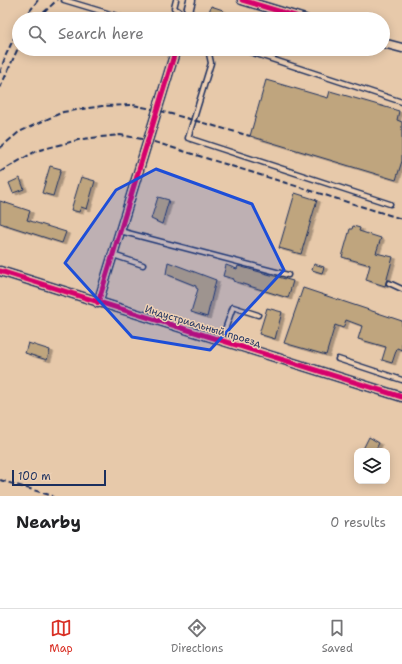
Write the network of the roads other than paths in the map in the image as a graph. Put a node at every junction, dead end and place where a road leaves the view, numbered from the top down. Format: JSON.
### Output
{"nodes":[{"id":1,"x":64,"y":0,"type":"edge"},
{"id":2,"x":176,"y":0,"type":"edge"},
{"id":3,"x":192,"y":0,"type":"edge"},
{"id":4,"x":242,"y":0,"type":"edge"},
{"id":5,"x":104,"y":12,"type":"edge"},
{"id":6,"x":179,"y":12,"type":"edge"},
{"id":7,"x":188,"y":12,"type":"edge"},
{"id":8,"x":282,"y":12,"type":"edge"},
{"id":9,"x":390,"y":45,"type":"edge"},
{"id":10,"x":402,"y":48,"type":"edge"},
{"id":11,"x":174,"y":56,"type":"edge"},
{"id":12,"x":210,"y":56,"type":"edge"},
{"id":13,"x":262,"y":56,"type":"edge"},
{"id":14,"x":402,"y":102,"type":"edge"},
{"id":15,"x":390,"y":204,"type":"dead end"},
{"id":16,"x":120,"y":231,"type":"junction"},
{"id":17,"x":113,"y":255,"type":"junction"},
{"id":18,"x":143,"y":265,"type":"dead end"},
{"id":19,"x":0,"y":271,"type":"edge"},
{"id":20,"x":288,"y":275,"type":"dead end"},
{"id":21,"x":389,"y":283,"type":"dead end"},
{"id":22,"x":402,"y":289,"type":"edge"},
{"id":23,"x":98,"y":303,"type":"junction"},
{"id":24,"x":258,"y":315,"type":"dead end"},
{"id":25,"x":221,"y":341,"type":"junction"},
{"id":26,"x":338,"y":359,"type":"dead end"},
{"id":27,"x":402,"y":380,"type":"edge"},
{"id":28,"x":402,"y":397,"type":"edge"}],
"edges":[{"from":1,"to":5,"type":"lane"},
{"from":2,"to":6,"type":"lane"},
{"from":3,"to":7,"type":"street"},
{"from":4,"to":8,"type":"street"},
{"from":9,"to":10,"type":"street"},
{"from":11,"to":16,"type":"street"},
{"from":12,"to":15,"type":"lane"},
{"from":13,"to":14,"type":"lane"},
{"from":16,"to":17,"type":"street"},
{"from":16,"to":20,"type":"lane"},
{"from":17,"to":18,"type":"lane"},
{"from":17,"to":23,"type":"street"},
{"from":19,"to":23,"type":"street","name":"Индустриальный проезд"},
{"from":21,"to":22,"type":"lane"},
{"from":23,"to":25,"type":"street","name":"Индустриальный проезд"},
{"from":24,"to":25,"type":"lane"},
{"from":25,"to":28,"type":"street","name":"Индустриальный проезд"},
{"from":26,"to":27,"type":"lane"}]}
